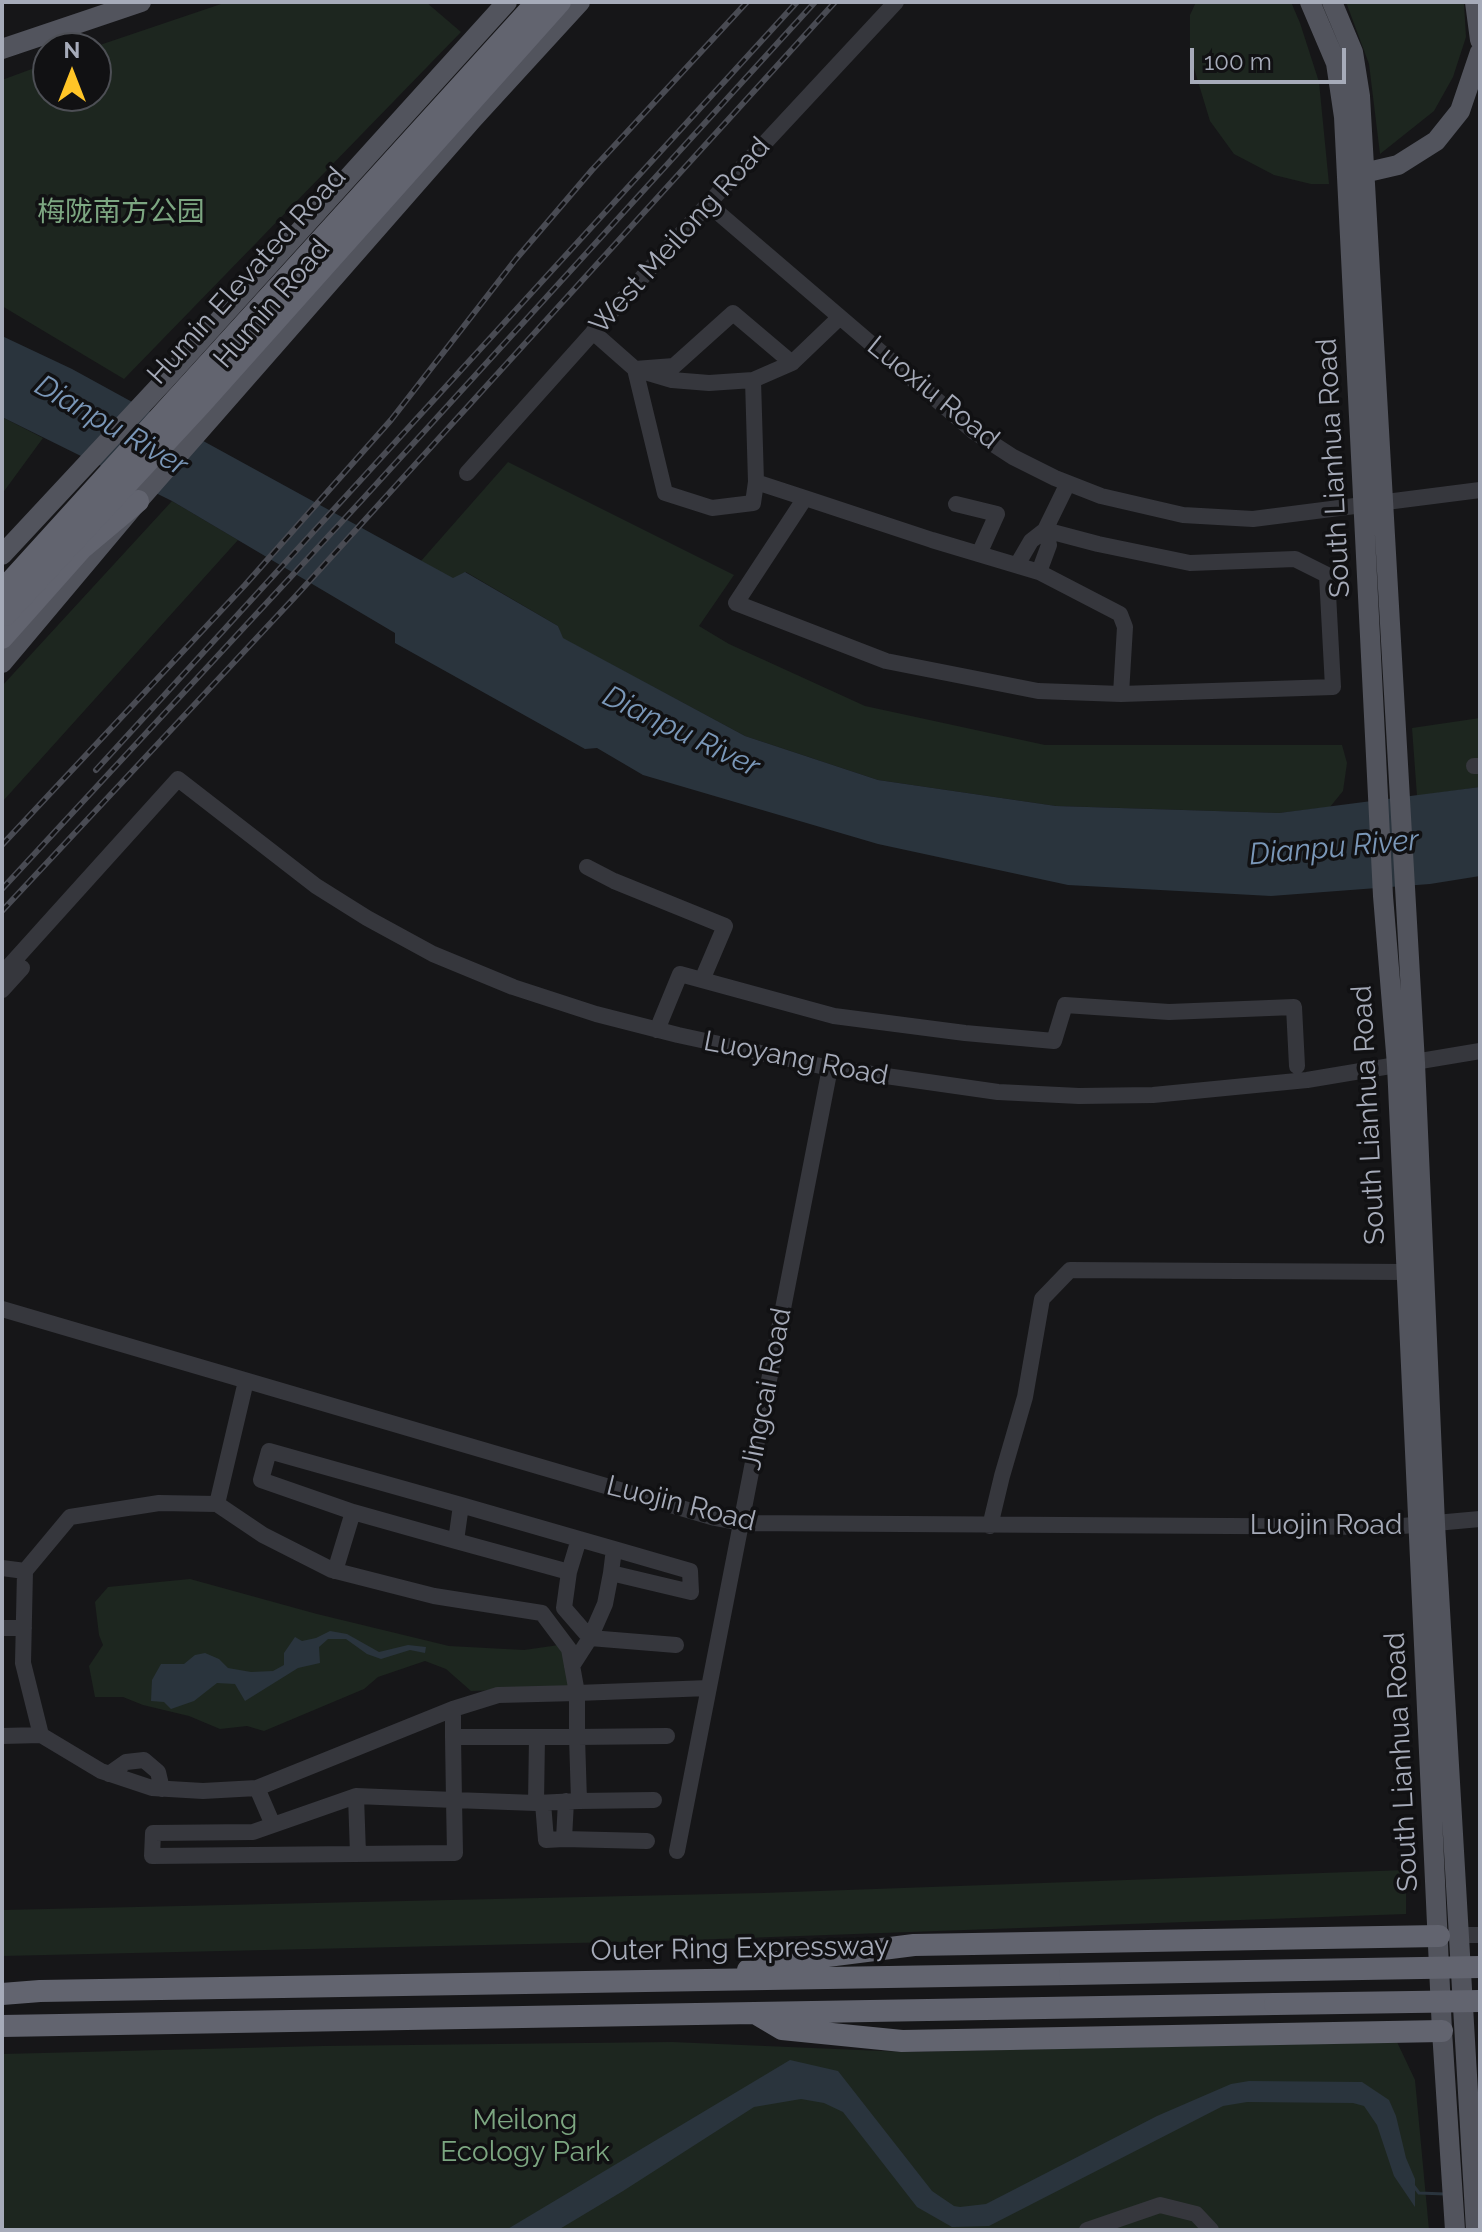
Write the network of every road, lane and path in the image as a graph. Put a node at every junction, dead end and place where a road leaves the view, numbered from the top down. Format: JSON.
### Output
{"nodes":[{"id":1,"x":141,"y":2,"type":"edge"},
{"id":2,"x":537,"y":2,"type":"edge"},
{"id":3,"x":560,"y":2,"type":"edge"},
{"id":4,"x":580,"y":2,"type":"edge"},
{"id":5,"x":885,"y":2,"type":"edge"},
{"id":6,"x":896,"y":2,"type":"edge"},
{"id":7,"x":1310,"y":2,"type":"edge"},
{"id":8,"x":1332,"y":2,"type":"edge"},
{"id":9,"x":1475,"y":2,"type":"edge"},
{"id":10,"x":497,"y":5,"type":"edge"},
{"id":11,"x":1480,"y":40,"type":"edge"},
{"id":12,"x":544,"y":43,"type":"junction"},
{"id":13,"x":2,"y":49,"type":"edge"},
{"id":14,"x":1480,"y":52,"type":"edge"},
{"id":15,"x":1356,"y":175,"type":"junction"},
{"id":16,"x":708,"y":204,"type":"junction"},
{"id":17,"x":840,"y":317,"type":"junction"},
{"id":18,"x":593,"y":332,"type":"junction"},
{"id":19,"x":792,"y":363,"type":"junction"},
{"id":20,"x":635,"y":369,"type":"junction"},
{"id":21,"x":753,"y":380,"type":"junction"},
{"id":22,"x":467,"y":473,"type":"dead end"},
{"id":23,"x":756,"y":482,"type":"junction"},
{"id":24,"x":1068,"y":483,"type":"junction"},
{"id":25,"x":1480,"y":490,"type":"edge"},
{"id":26,"x":805,"y":498,"type":"junction"},
{"id":27,"x":138,"y":501,"type":"junction"},
{"id":28,"x":956,"y":504,"type":"dead end"},
{"id":29,"x":1373,"y":505,"type":"junction"},
{"id":30,"x":1045,"y":530,"type":"junction"},
{"id":31,"x":979,"y":554,"type":"junction"},
{"id":32,"x":2,"y":555,"type":"edge"},
{"id":33,"x":1017,"y":565,"type":"junction"},
{"id":34,"x":1039,"y":572,"type":"junction"},
{"id":35,"x":2,"y":591,"type":"edge"},
{"id":36,"x":3,"y":617,"type":"edge"},
{"id":37,"x":2,"y":638,"type":"edge"},
{"id":38,"x":2,"y":663,"type":"edge"},
{"id":39,"x":1121,"y":694,"type":"junction"},
{"id":40,"x":587,"y":867,"type":"dead end"},
{"id":41,"x":64,"y":912,"type":"junction"},
{"id":42,"x":2,"y":974,"type":"edge"},
{"id":43,"x":702,"y":980,"type":"junction"},
{"id":44,"x":2,"y":990,"type":"edge"},
{"id":45,"x":657,"y":1030,"type":"junction"},
{"id":46,"x":1480,"y":1051,"type":"edge"},
{"id":47,"x":1406,"y":1064,"type":"junction"},
{"id":48,"x":1297,"y":1066,"type":"dead end"},
{"id":49,"x":830,"y":1068,"type":"junction"},
{"id":50,"x":1406,"y":1272,"type":"junction"},
{"id":51,"x":2,"y":1309,"type":"edge"},
{"id":52,"x":246,"y":1381,"type":"junction"},
{"id":53,"x":217,"y":1504,"type":"junction"},
{"id":54,"x":461,"y":1505,"type":"junction"},
{"id":55,"x":353,"y":1512,"type":"junction"},
{"id":56,"x":1480,"y":1519,"type":"edge"},
{"id":57,"x":741,"y":1523,"type":"junction"},
{"id":58,"x":1426,"y":1525,"type":"junction"},
{"id":59,"x":990,"y":1526,"type":"junction"},
{"id":60,"x":579,"y":1539,"type":"junction"},
{"id":61,"x":456,"y":1541,"type":"junction"},
{"id":62,"x":614,"y":1549,"type":"junction"},
{"id":63,"x":2,"y":1568,"type":"edge"},
{"id":64,"x":25,"y":1571,"type":"junction"},
{"id":65,"x":335,"y":1571,"type":"junction"},
{"id":66,"x":569,"y":1572,"type":"junction"},
{"id":67,"x":611,"y":1573,"type":"junction"},
{"id":68,"x":2,"y":1628,"type":"edge"},
{"id":69,"x":24,"y":1628,"type":"junction"},
{"id":70,"x":590,"y":1638,"type":"junction"},
{"id":71,"x":676,"y":1645,"type":"dead end"},
{"id":72,"x":572,"y":1666,"type":"junction"},
{"id":73,"x":709,"y":1688,"type":"junction"},
{"id":74,"x":577,"y":1693,"type":"junction"},
{"id":75,"x":453,"y":1709,"type":"junction"},
{"id":76,"x":41,"y":1735,"type":"junction"},
{"id":77,"x":2,"y":1736,"type":"edge"},
{"id":78,"x":667,"y":1736,"type":"dead end"},
{"id":79,"x":453,"y":1737,"type":"junction"},
{"id":80,"x":537,"y":1737,"type":"junction"},
{"id":81,"x":577,"y":1737,"type":"junction"},
{"id":82,"x":109,"y":1774,"type":"junction"},
{"id":83,"x":257,"y":1788,"type":"junction"},
{"id":84,"x":162,"y":1789,"type":"junction"},
{"id":85,"x":356,"y":1796,"type":"junction"},
{"id":86,"x":454,"y":1800,"type":"junction"},
{"id":87,"x":654,"y":1800,"type":"dead end"},
{"id":88,"x":572,"y":1801,"type":"junction"},
{"id":89,"x":540,"y":1803,"type":"junction"},
{"id":90,"x":273,"y":1825,"type":"junction"},
{"id":91,"x":564,"y":1839,"type":"junction"},
{"id":92,"x":647,"y":1841,"type":"dead end"},
{"id":93,"x":677,"y":1851,"type":"dead end"},
{"id":94,"x":358,"y":1854,"type":"junction"},
{"id":95,"x":1480,"y":1935,"type":"edge"},
{"id":96,"x":1449,"y":1936,"type":"junction"},
{"id":97,"x":1480,"y":1967,"type":"edge"},
{"id":98,"x":2,"y":1979,"type":"edge"},
{"id":99,"x":733,"y":1979,"type":"junction"},
{"id":100,"x":40,"y":1991,"type":"junction"},
{"id":101,"x":2,"y":1994,"type":"edge"},
{"id":102,"x":1480,"y":2001,"type":"edge"},
{"id":103,"x":754,"y":2013,"type":"junction"},
{"id":104,"x":2,"y":2026,"type":"edge"},
{"id":105,"x":1462,"y":2029,"type":"edge"},
{"id":106,"x":1465,"y":2224,"type":"edge"},
{"id":107,"x":1087,"y":2230,"type":"edge"},
{"id":108,"x":1211,"y":2230,"type":"edge"}],
"edges":[{"from":1,"to":13,"type":"main road"},
{"from":2,"to":35,"type":"highway","name":"Humin Elevated Road","bridge":true},
{"from":3,"to":36,"type":"highway","name":"Humin Elevated Road","bridge":true},
{"from":4,"to":12,"type":"main road","name":"Humin Road"},
{"from":5,"to":16,"type":"street"},
{"from":6,"to":16,"type":"street","name":"West Meilong Road"},
{"from":7,"to":15,"type":"main road","name":"South Lianhua Road"},
{"from":8,"to":15,"type":"main road","name":"South Lianhua Road"},
{"from":9,"to":11,"type":"main road"},
{"from":10,"to":12,"type":"main road"},
{"from":10,"to":32,"type":"main road","name":"Humin Road"},
{"from":12,"to":27,"type":"main road","name":"Humin Road"},
{"from":14,"to":15,"type":"main road"},
{"from":15,"to":29,"type":"main road","name":"South Lianhua Road"},
{"from":16,"to":17,"type":"street","name":"Luoxiu Road"},
{"from":16,"to":18,"type":"street","name":"West Meilong Road"},
{"from":17,"to":19,"type":"street"},
{"from":17,"to":24,"type":"street","name":"Luoxiu Road"},
{"from":18,"to":20,"type":"street"},
{"from":18,"to":22,"type":"street","name":"West Meilong Road"},
{"from":19,"to":20,"type":"street"},
{"from":19,"to":21,"type":"street"},
{"from":20,"to":21,"type":"street"},
{"from":20,"to":23,"type":"street"},
{"from":21,"to":23,"type":"street"},
{"from":23,"to":26,"type":"street"},
{"from":24,"to":29,"type":"street","name":"Luoxiu Road"},
{"from":24,"to":30,"type":"street"},
{"from":25,"to":29,"type":"street","name":"Luoxiu Road"},
{"from":26,"to":31,"type":"street"},
{"from":26,"to":39,"type":"street"},
{"from":27,"to":37,"type":"highway","name":"Humin Road"},
{"from":27,"to":38,"type":"main road"},
{"from":28,"to":31,"type":"street"},
{"from":29,"to":47,"type":"main road","name":"South Lianhua Road"},
{"from":29,"to":47,"type":"main road","name":"South Lianhua Road"},
{"from":30,"to":33,"type":"street"},
{"from":30,"to":34,"type":"street"},
{"from":30,"to":39,"type":"street"},
{"from":31,"to":33,"type":"street"},
{"from":33,"to":34,"type":"street"},
{"from":34,"to":39,"type":"street"},
{"from":40,"to":43,"type":"street"},
{"from":41,"to":42,"type":"street"},
{"from":41,"to":44,"type":"street"},
{"from":41,"to":45,"type":"street","name":"Luoyang Road"},
{"from":43,"to":45,"type":"street"},
{"from":43,"to":48,"type":"street"},
{"from":45,"to":49,"type":"street","name":"Luoyang Road"},
{"from":46,"to":47,"type":"street","name":"Luoyang Road"},
{"from":47,"to":49,"type":"street","name":"Luoyang Road"},
{"from":47,"to":50,"type":"main road","name":"South Lianhua Road"},
{"from":47,"to":58,"type":"main road","name":"South Lianhua Road"},
{"from":49,"to":57,"type":"street","name":"Jingcai Road"},
{"from":50,"to":58,"type":"main road","name":"South Lianhua Road"},
{"from":50,"to":59,"type":"street"},
{"from":51,"to":52,"type":"street","name":"Luojin Road"},
{"from":52,"to":53,"type":"street"},
{"from":52,"to":57,"type":"street","name":"Luojin Road"},
{"from":53,"to":64,"type":"street"},
{"from":53,"to":65,"type":"street"},
{"from":54,"to":55,"type":"street"},
{"from":54,"to":60,"type":"street"},
{"from":54,"to":61,"type":"street"},
{"from":55,"to":61,"type":"street"},
{"from":55,"to":65,"type":"street"},
{"from":56,"to":58,"type":"street","name":"Luojin Road"},
{"from":57,"to":59,"type":"street","name":"Luojin Road"},
{"from":57,"to":73,"type":"street","name":"Jingcai Road"},
{"from":58,"to":59,"type":"street","name":"Luojin Road"},
{"from":58,"to":96,"type":"main road","name":"South Lianhua Road"},
{"from":60,"to":62,"type":"street"},
{"from":60,"to":66,"type":"street"},
{"from":61,"to":66,"type":"street"},
{"from":62,"to":67,"type":"street"},
{"from":62,"to":67,"type":"street"},
{"from":63,"to":64,"type":"street"},
{"from":64,"to":69,"type":"street"},
{"from":65,"to":72,"type":"street"},
{"from":66,"to":70,"type":"street"},
{"from":67,"to":70,"type":"street"},
{"from":68,"to":69,"type":"street"},
{"from":69,"to":76,"type":"street"},
{"from":70,"to":71,"type":"street"},
{"from":70,"to":72,"type":"street"},
{"from":72,"to":74,"type":"street"},
{"from":73,"to":74,"type":"street"},
{"from":73,"to":93,"type":"street","name":"Jingcai Road"},
{"from":74,"to":75,"type":"street"},
{"from":74,"to":81,"type":"street"},
{"from":75,"to":79,"type":"street"},
{"from":75,"to":83,"type":"street"},
{"from":76,"to":77,"type":"street"},
{"from":76,"to":82,"type":"street"},
{"from":78,"to":81,"type":"street"},
{"from":79,"to":80,"type":"street"},
{"from":79,"to":86,"type":"street"},
{"from":80,"to":81,"type":"street"},
{"from":80,"to":89,"type":"street"},
{"from":81,"to":88,"type":"street"},
{"from":82,"to":84,"type":"street"},
{"from":82,"to":84,"type":"street"},
{"from":83,"to":84,"type":"street"},
{"from":83,"to":90,"type":"street"},
{"from":85,"to":86,"type":"street"},
{"from":85,"to":90,"type":"street"},
{"from":85,"to":94,"type":"street"},
{"from":86,"to":89,"type":"street"},
{"from":86,"to":94,"type":"street"},
{"from":87,"to":88,"type":"street"},
{"from":88,"to":89,"type":"street"},
{"from":88,"to":91,"type":"street"},
{"from":89,"to":91,"type":"street"},
{"from":90,"to":94,"type":"street"},
{"from":91,"to":92,"type":"street"},
{"from":95,"to":96,"type":"street"},
{"from":96,"to":99,"type":"highway"},
{"from":96,"to":105,"type":"main road","name":"South Lianhua Road"},
{"from":97,"to":99,"type":"highway","name":"Outer Ring Expressway","bridge":true},
{"from":98,"to":100,"type":"highway"},
{"from":99,"to":100,"type":"highway","name":"Outer Ring Expressway"},
{"from":100,"to":101,"type":"highway","name":"Outer Ring Expressway"},
{"from":102,"to":103,"type":"highway","bridge":true},
{"from":103,"to":104,"type":"highway"},
{"from":103,"to":105,"type":"highway"},
{"from":105,"to":106,"type":"main road","name":"South Lianhua Road"},
{"from":107,"to":108,"type":"street"}]}
